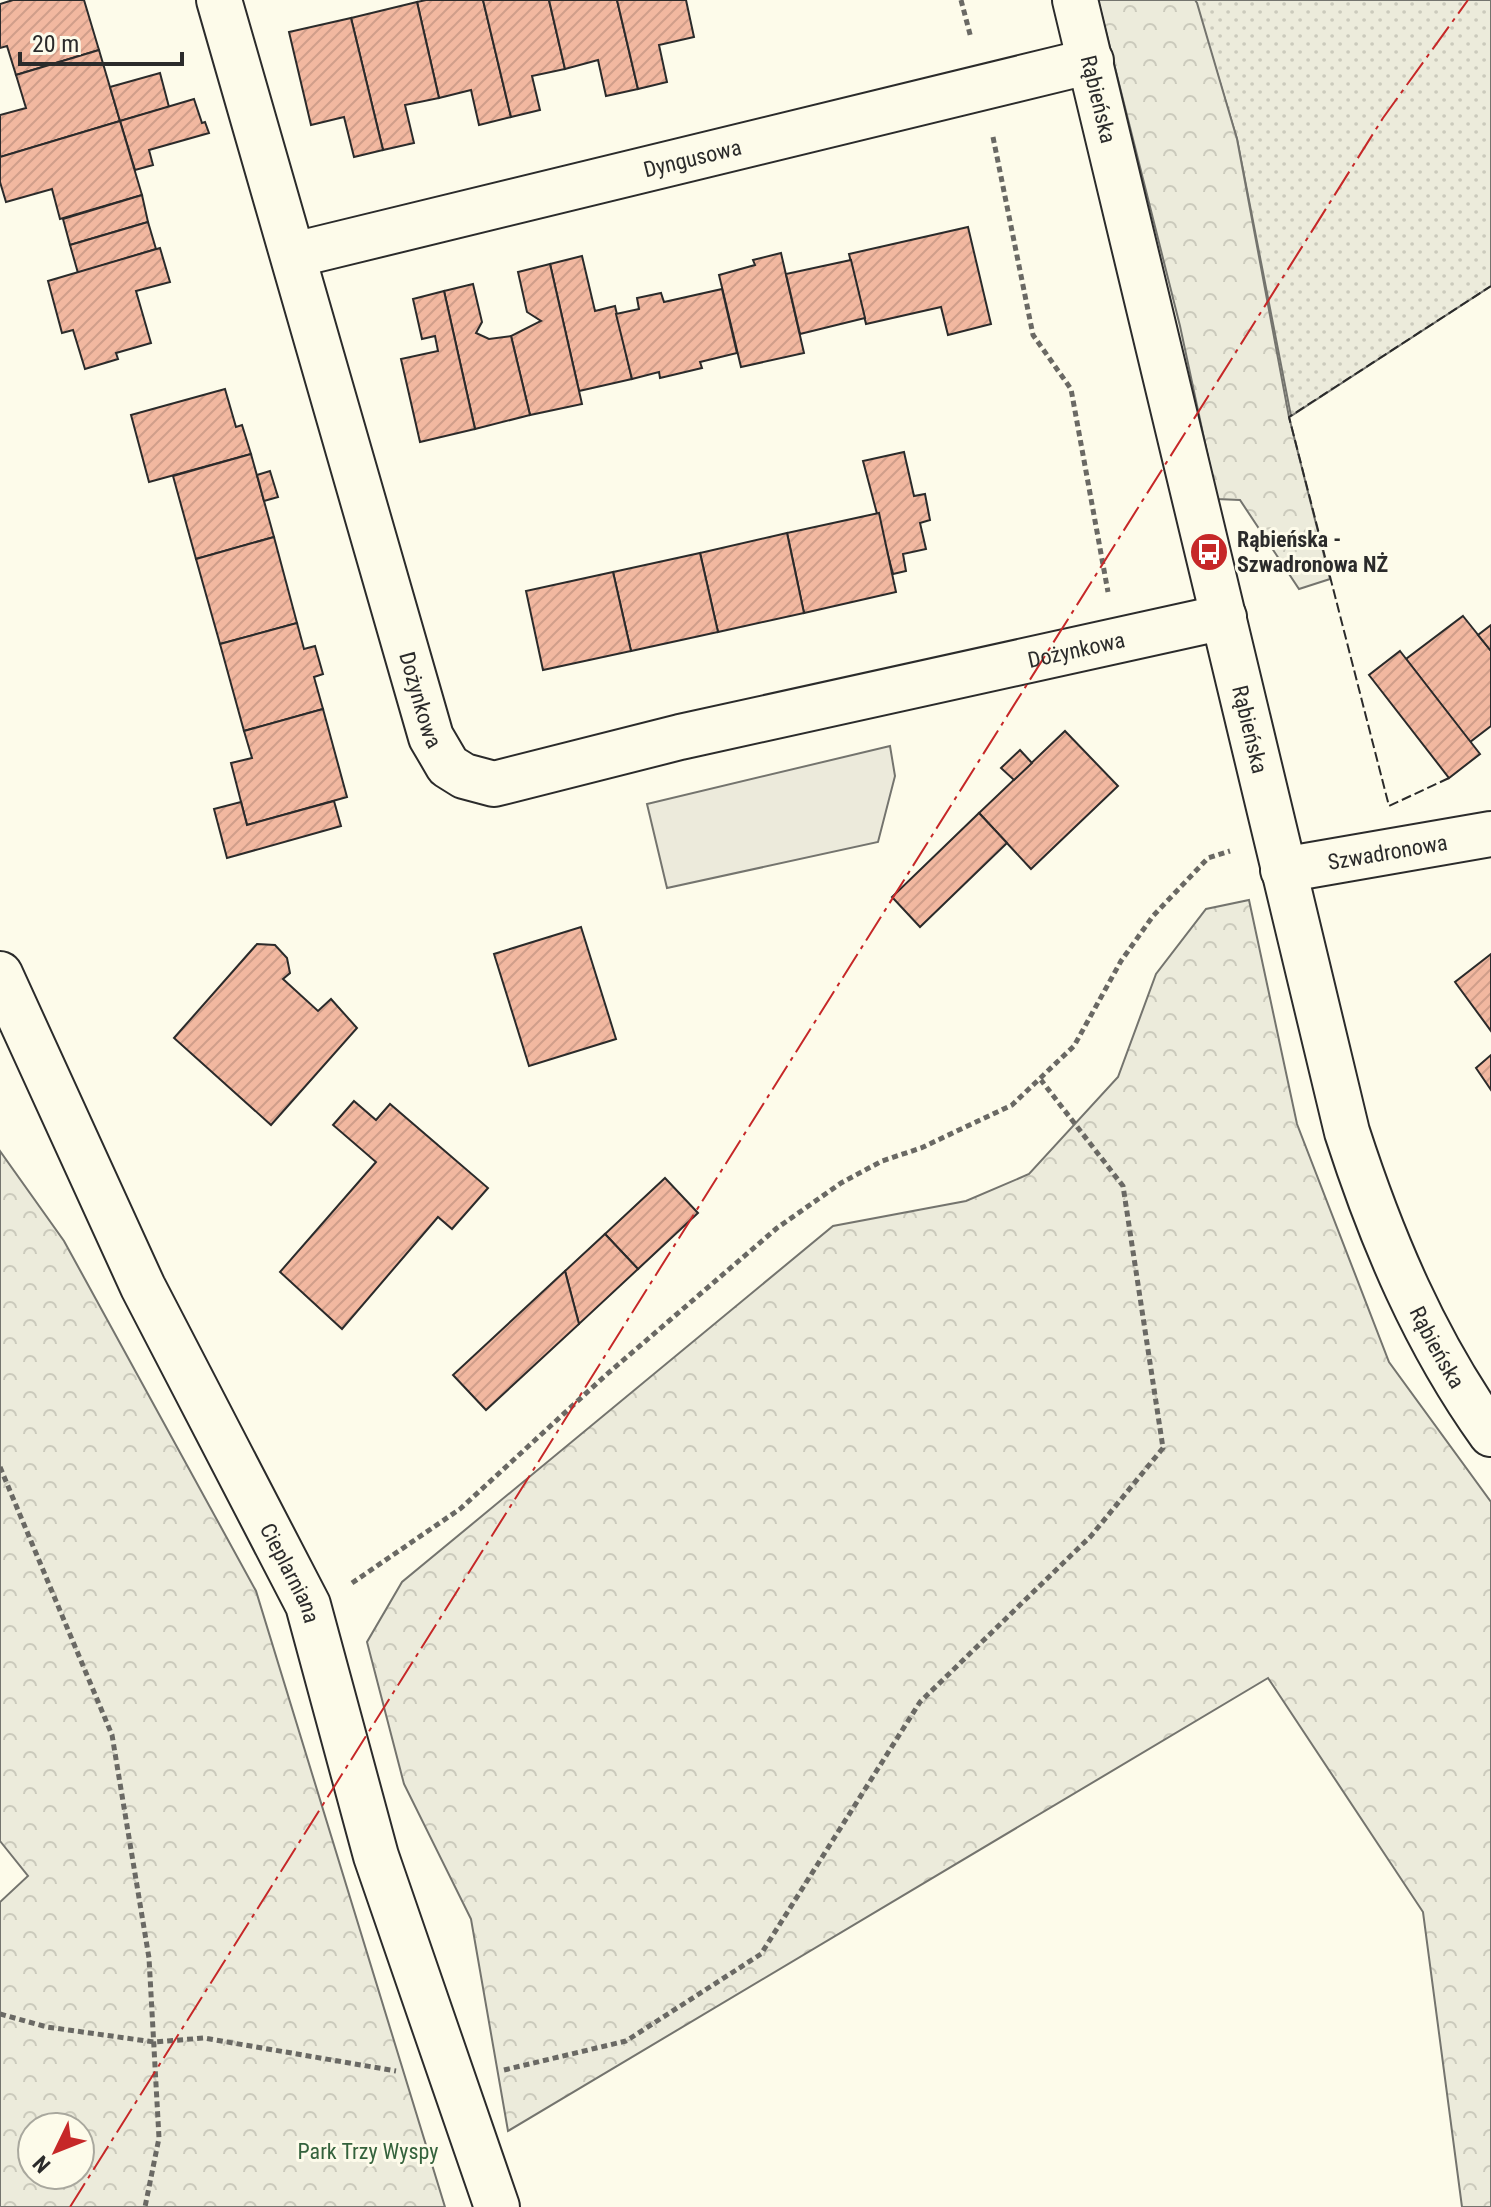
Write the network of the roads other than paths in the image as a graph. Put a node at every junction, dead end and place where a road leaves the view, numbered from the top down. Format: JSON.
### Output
{"nodes":[{"id":1,"x":219,"y":0,"type":"edge"},
{"id":2,"x":1075,"y":0,"type":"edge"},
{"id":3,"x":1091,"y":61,"type":"junction"},
{"id":4,"x":294,"y":255,"type":"junction"},
{"id":5,"x":1224,"y":617,"type":"junction"},
{"id":6,"x":1491,"y":834,"type":"edge"},
{"id":7,"x":1279,"y":854,"type":"junction"},
{"id":8,"x":0,"y":974,"type":"edge"},
{"id":9,"x":1491,"y":1434,"type":"edge"},
{"id":10,"x":497,"y":2207,"type":"edge"}],
"edges":[{"from":1,"to":4,"type":"street","name":"Dożynkowa"},
{"from":2,"to":3,"type":"street","name":"Rąbieńska"},
{"from":3,"to":4,"type":"street","name":"Dyngusowa"},
{"from":3,"to":5,"type":"street","name":"Rąbieńska"},
{"from":4,"to":5,"type":"street","name":"Dożynkowa"},
{"from":5,"to":7,"type":"street","name":"Rąbieńska"},
{"from":6,"to":7,"type":"street","name":"Szwadronowa"},
{"from":7,"to":9,"type":"street","name":"Rąbieńska"},
{"from":8,"to":10,"type":"street","name":"Cieplarniana"}]}
